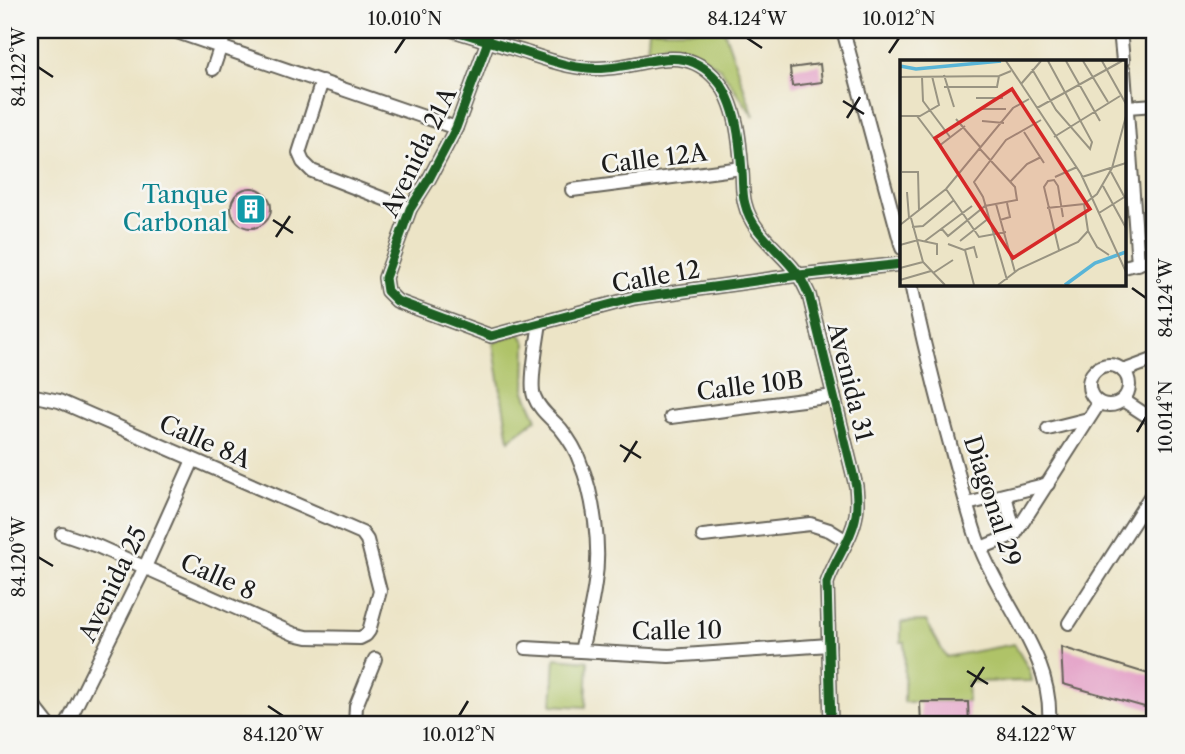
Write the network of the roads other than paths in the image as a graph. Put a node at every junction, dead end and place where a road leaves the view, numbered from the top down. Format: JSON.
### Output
{"nodes":[{"id":1,"x":171,"y":30,"type":"edge"},
{"id":2,"x":226,"y":30,"type":"edge"},
{"id":3,"x":452,"y":30,"type":"edge"},
{"id":4,"x":843,"y":30,"type":"edge"},
{"id":5,"x":1120,"y":30,"type":"edge"},
{"id":6,"x":487,"y":35,"type":"edge"},
{"id":7,"x":221,"y":46,"type":"junction"},
{"id":8,"x":1123,"y":60,"type":"edge"},
{"id":9,"x":213,"y":69,"type":"dead end"},
{"id":10,"x":322,"y":81,"type":"junction"},
{"id":11,"x":1126,"y":95,"type":"edge"},
{"id":12,"x":1155,"y":105,"type":"edge"},
{"id":13,"x":1127,"y":107,"type":"junction"},
{"id":14,"x":456,"y":128,"type":"junction"},
{"id":15,"x":742,"y":168,"type":"junction"},
{"id":16,"x":572,"y":190,"type":"dead end"},
{"id":17,"x":410,"y":209,"type":"junction"},
{"id":18,"x":900,"y":243,"type":"edge"},
{"id":19,"x":1155,"y":259,"type":"edge"},
{"id":20,"x":900,"y":264,"type":"edge"},
{"id":21,"x":1138,"y":264,"type":"junction"},
{"id":22,"x":1126,"y":267,"type":"edge"},
{"id":23,"x":799,"y":275,"type":"junction"},
{"id":24,"x":911,"y":285,"type":"edge"},
{"id":25,"x":387,"y":291,"type":"joint"},
{"id":26,"x":540,"y":322,"type":"junction"},
{"id":27,"x":1155,"y":359,"type":"edge"},
{"id":28,"x":1123,"y":370,"type":"junction"},
{"id":29,"x":30,"y":396,"type":"edge"},
{"id":30,"x":834,"y":396,"type":"junction"},
{"id":31,"x":1123,"y":400,"type":"junction"},
{"id":32,"x":1099,"y":403,"type":"junction"},
{"id":33,"x":671,"y":417,"type":"dead end"},
{"id":34,"x":1088,"y":419,"type":"junction"},
{"id":35,"x":1155,"y":421,"type":"edge"},
{"id":36,"x":1048,"y":429,"type":"dead end"},
{"id":37,"x":194,"y":460,"type":"junction"},
{"id":38,"x":1048,"y":484,"type":"junction"},
{"id":39,"x":1155,"y":489,"type":"edge"},
{"id":40,"x":1005,"y":495,"type":"junction"},
{"id":41,"x":967,"y":504,"type":"junction"},
{"id":42,"x":62,"y":534,"type":"dead end"},
{"id":43,"x":1015,"y":534,"type":"junction"},
{"id":44,"x":703,"y":536,"type":"dead end"},
{"id":45,"x":847,"y":541,"type":"junction"},
{"id":46,"x":981,"y":548,"type":"junction"},
{"id":47,"x":145,"y":567,"type":"junction"},
{"id":48,"x":1069,"y":623,"type":"dead end"},
{"id":49,"x":360,"y":638,"type":"joint"},
{"id":50,"x":829,"y":645,"type":"junction"},
{"id":51,"x":526,"y":648,"type":"dead end"},
{"id":52,"x":581,"y":651,"type":"junction"},
{"id":53,"x":375,"y":659,"type":"dead end"},
{"id":54,"x":30,"y":701,"type":"edge"},
{"id":55,"x":47,"y":724,"type":"edge"},
{"id":56,"x":67,"y":724,"type":"edge"},
{"id":57,"x":355,"y":724,"type":"edge"},
{"id":58,"x":831,"y":724,"type":"edge"},
{"id":59,"x":1049,"y":724,"type":"edge"}],
"edges":[{"from":1,"to":7,"type":"street"},
{"from":2,"to":7,"type":"street"},
{"from":3,"to":6,"type":"street"},
{"from":4,"to":18,"type":"street"},
{"from":5,"to":8,"type":"street"},
{"from":6,"to":14,"type":"street","name":"Avenida 21A"},
{"from":6,"to":15,"type":"street","name":"Avenida 31"},
{"from":7,"to":9,"type":"street"},
{"from":7,"to":10,"type":"street"},
{"from":10,"to":14,"type":"street"},
{"from":10,"to":17,"type":"street"},
{"from":11,"to":13,"type":"street"},
{"from":12,"to":13,"type":"street"},
{"from":13,"to":21,"type":"street"},
{"from":14,"to":17,"type":"street","name":"Avenida 21A"},
{"from":15,"to":16,"type":"street","name":"Calle 12A"},
{"from":15,"to":23,"type":"street","name":"Avenida 31"},
{"from":17,"to":25,"type":"street","name":"Avenida 21A"},
{"from":19,"to":21,"type":"street"},
{"from":20,"to":23,"type":"street","name":"Calle 12"},
{"from":21,"to":22,"type":"street"},
{"from":23,"to":26,"type":"street","name":"Calle 12"},
{"from":23,"to":30,"type":"street","name":"Avenida 31"},
{"from":24,"to":41,"type":"street","name":"Diagonal 29"},
{"from":25,"to":26,"type":"street","name":"Calle 12"},
{"from":26,"to":52,"type":"street"},
{"from":27,"to":28,"type":"street"},
{"from":28,"to":31,"type":"street"},
{"from":28,"to":32,"type":"street"},
{"from":29,"to":37,"type":"street","name":"Calle 8A"},
{"from":30,"to":33,"type":"street","name":"Calle 10B"},
{"from":30,"to":45,"type":"street","name":"Avenida 31"},
{"from":31,"to":32,"type":"street"},
{"from":31,"to":35,"type":"street"},
{"from":32,"to":34,"type":"street"},
{"from":34,"to":36,"type":"street"},
{"from":34,"to":38,"type":"street"},
{"from":37,"to":47,"type":"street","name":"Avenida 25"},
{"from":37,"to":49,"type":"street","name":"Calle 8A"},
{"from":38,"to":40,"type":"street"},
{"from":38,"to":43,"type":"street"},
{"from":39,"to":48,"type":"street"},
{"from":40,"to":41,"type":"street"},
{"from":40,"to":43,"type":"street"},
{"from":41,"to":46,"type":"street","name":"Diagonal 29"},
{"from":42,"to":47,"type":"street","name":"Calle 8"},
{"from":43,"to":46,"type":"street"},
{"from":44,"to":45,"type":"street"},
{"from":45,"to":50,"type":"street","name":"Avenida 31"},
{"from":46,"to":59,"type":"street","name":"Diagonal 29"},
{"from":47,"to":49,"type":"street","name":"Calle 8"},
{"from":47,"to":56,"type":"street","name":"Avenida 25"},
{"from":50,"to":52,"type":"street","name":"Calle 10"},
{"from":50,"to":58,"type":"street","name":"Avenida 31"},
{"from":51,"to":52,"type":"street","name":"Calle 10"},
{"from":53,"to":57,"type":"street"},
{"from":54,"to":55,"type":"street"}]}
